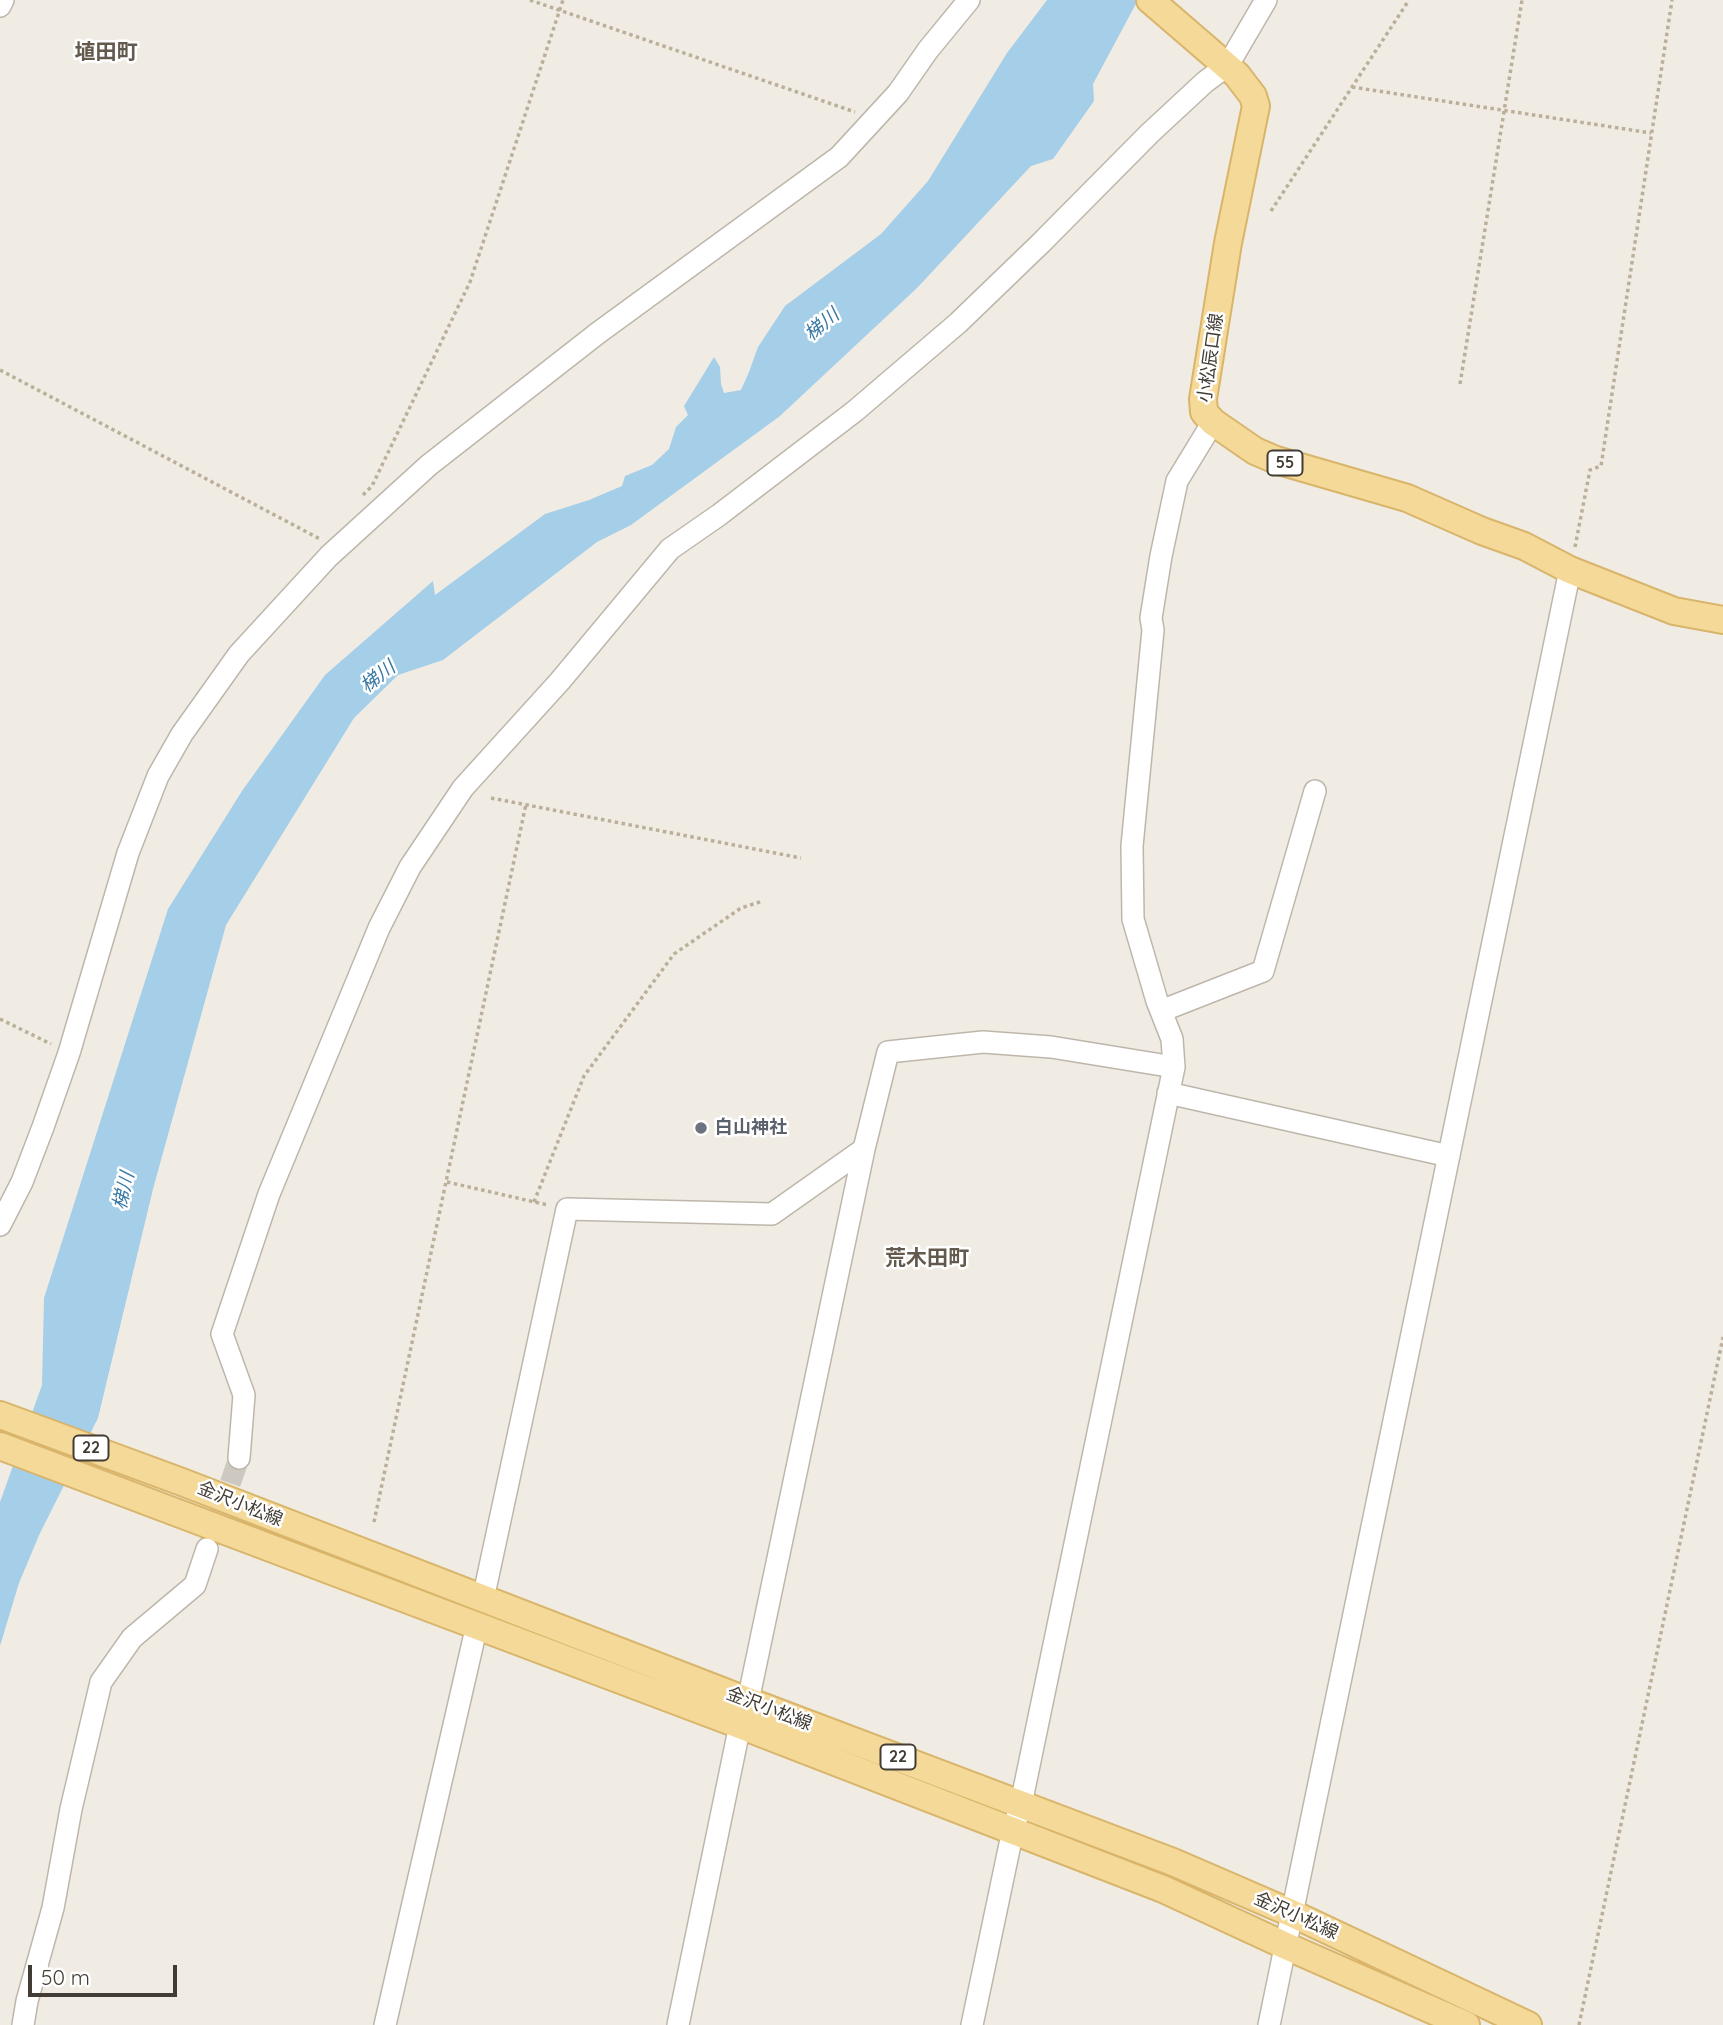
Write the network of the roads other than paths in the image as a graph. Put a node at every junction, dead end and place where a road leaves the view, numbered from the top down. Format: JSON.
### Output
{"nodes":[{"id":1,"x":4,"y":0,"type":"edge"},
{"id":2,"x":969,"y":0,"type":"edge"},
{"id":3,"x":1150,"y":0,"type":"edge"},
{"id":4,"x":1266,"y":0,"type":"edge"},
{"id":5,"x":0,"y":6,"type":"edge"},
{"id":6,"x":1224,"y":62,"type":"junction"},
{"id":7,"x":1213,"y":422,"type":"junction"},
{"id":8,"x":1570,"y":570,"type":"junction"},
{"id":9,"x":1723,"y":620,"type":"edge"},
{"id":10,"x":1315,"y":791,"type":"dead end"},
{"id":11,"x":1161,"y":1011,"type":"junction"},
{"id":12,"x":1174,"y":1067,"type":"junction"},
{"id":13,"x":1168,"y":1093,"type":"junction"},
{"id":14,"x":864,"y":1149,"type":"junction"},
{"id":15,"x":1449,"y":1156,"type":"junction"},
{"id":16,"x":0,"y":1225,"type":"edge"},
{"id":17,"x":0,"y":1415,"type":"edge"},
{"id":18,"x":0,"y":1446,"type":"edge"},
{"id":19,"x":239,"y":1458,"type":"tunnel mouth"},
{"id":20,"x":207,"y":1549,"type":"tunnel mouth"},
{"id":21,"x":483,"y":1599,"type":"junction"},
{"id":22,"x":477,"y":1625,"type":"junction"},
{"id":23,"x":744,"y":1713,"type":"junction"},
{"id":24,"x":1021,"y":1804,"type":"junction"},
{"id":25,"x":1013,"y":1830,"type":"junction"},
{"id":26,"x":1291,"y":1913,"type":"junction"},
{"id":27,"x":1286,"y":1946,"type":"junction"},
{"id":28,"x":23,"y":2025,"type":"edge"},
{"id":29,"x":385,"y":2025,"type":"edge"},
{"id":30,"x":678,"y":2025,"type":"edge"},
{"id":31,"x":972,"y":2025,"type":"edge"},
{"id":32,"x":1269,"y":2025,"type":"edge"},
{"id":33,"x":1466,"y":2025,"type":"edge"},
{"id":34,"x":1528,"y":2025,"type":"edge"}],
"edges":[{"from":1,"to":5,"type":"street"},
{"from":2,"to":16,"type":"street"},
{"from":3,"to":6,"type":"main road","name":"小松辰口線"},
{"from":4,"to":6,"type":"street"},
{"from":6,"to":7,"type":"main road","name":"小松辰口線"},
{"from":6,"to":19,"type":"street"},
{"from":7,"to":8,"type":"main road","name":"小松辰口線","number":"55"},
{"from":7,"to":11,"type":"street"},
{"from":8,"to":9,"type":"main road","name":"小松辰口線","number":"55"},
{"from":8,"to":15,"type":"street"},
{"from":10,"to":11,"type":"street"},
{"from":11,"to":12,"type":"street"},
{"from":12,"to":13,"type":"street"},
{"from":12,"to":14,"type":"street"},
{"from":13,"to":15,"type":"street"},
{"from":13,"to":24,"type":"street"},
{"from":14,"to":21,"type":"street"},
{"from":14,"to":23,"type":"street"},
{"from":15,"to":26,"type":"street"},
{"from":17,"to":21,"type":"main road","name":"金沢小松線","number":"22"},
{"from":18,"to":22,"type":"main road","name":"金沢小松線","number":"22"},
{"from":20,"to":28,"type":"street"},
{"from":21,"to":23,"type":"main road","name":"金沢小松線","number":"22"},
{"from":22,"to":23,"type":"main road","name":"金沢小松線","number":"22"},
{"from":22,"to":29,"type":"street"},
{"from":23,"to":24,"type":"main road","name":"金沢小松線","number":"22"},
{"from":23,"to":25,"type":"main road","name":"金沢小松線","number":"22"},
{"from":23,"to":30,"type":"street"},
{"from":24,"to":25,"type":"street"},
{"from":24,"to":26,"type":"main road","name":"金沢小松線","number":"22"},
{"from":25,"to":27,"type":"main road","name":"金沢小松線","number":"22"},
{"from":25,"to":31,"type":"street"},
{"from":26,"to":27,"type":"street"},
{"from":26,"to":34,"type":"main road","name":"金沢小松線","number":"22"},
{"from":27,"to":32,"type":"street"},
{"from":27,"to":33,"type":"main road","name":"金沢小松線","number":"22"}]}
